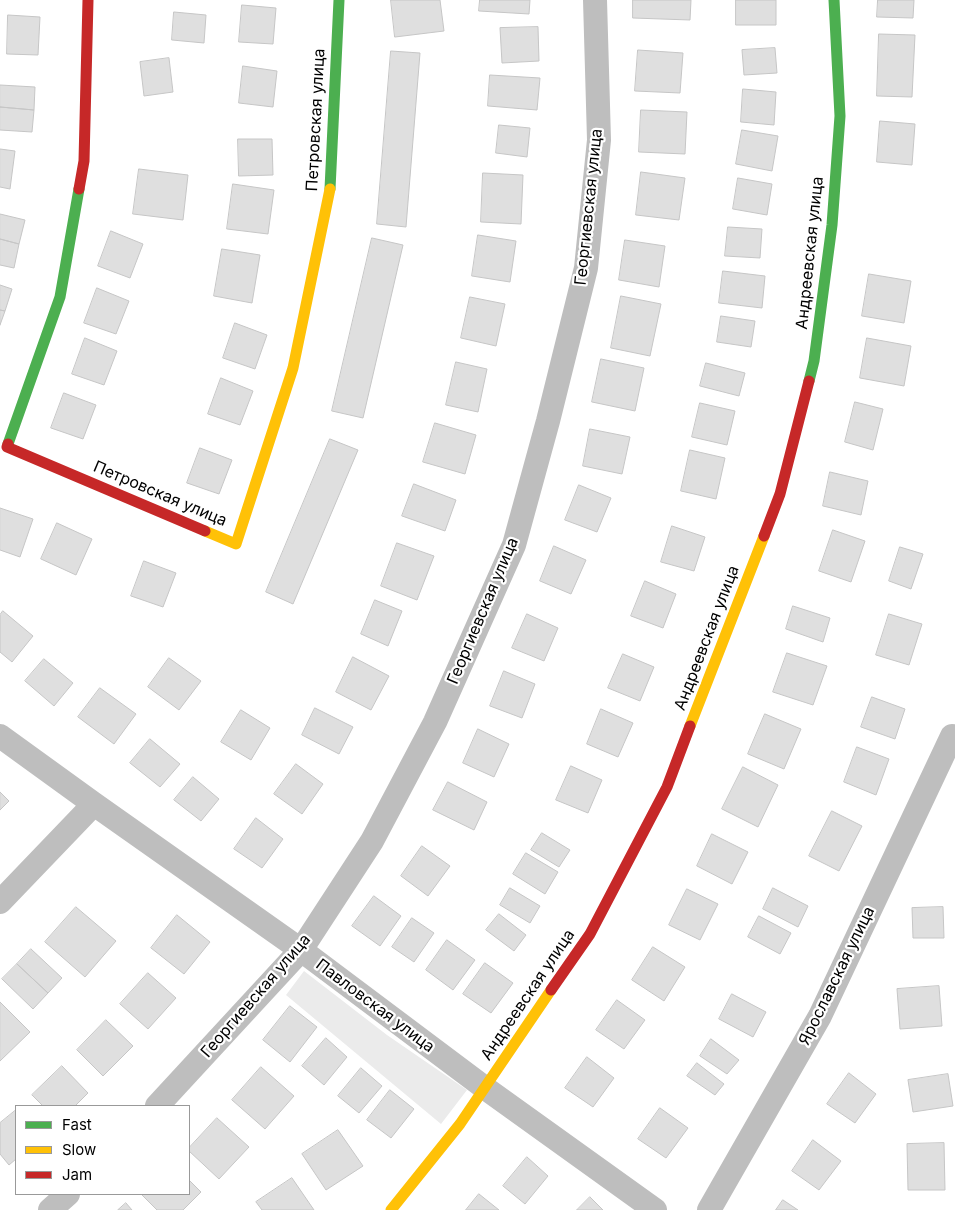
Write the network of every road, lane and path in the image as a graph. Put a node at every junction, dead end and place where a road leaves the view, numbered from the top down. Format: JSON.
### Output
{"nodes":[{"id":1,"x":88,"y":0,"type":"edge"},
{"id":2,"x":339,"y":0,"type":"edge"},
{"id":3,"x":596,"y":0,"type":"edge"},
{"id":4,"x":834,"y":0,"type":"edge"},
{"id":5,"x":0,"y":736,"type":"edge"},
{"id":6,"x":952,"y":736,"type":"dead end"},
{"id":7,"x":94,"y":804,"type":"junction"},
{"id":8,"x":0,"y":902,"type":"edge"},
{"id":9,"x":301,"y":950,"type":"junction"},
{"id":10,"x":485,"y":1088,"type":"junction"},
{"id":11,"x":158,"y":1105,"type":"edge"},
{"id":12,"x":67,"y":1195,"type":"edge"},
{"id":13,"x":50,"y":1210,"type":"edge"},
{"id":14,"x":391,"y":1210,"type":"edge"},
{"id":15,"x":655,"y":1210,"type":"edge"},
{"id":16,"x":709,"y":1210,"type":"edge"}],
"edges":[{"from":1,"to":2,"type":"street","name":"Петровская улица"},
{"from":3,"to":9,"type":"street","name":"Георгиевская улица"},
{"from":4,"to":10,"type":"street","name":"Андреевская улица"},
{"from":5,"to":7,"type":"street","name":"Павловская улица"},
{"from":6,"to":16,"type":"street","name":"Ярославская улица"},
{"from":7,"to":8,"type":"street"},
{"from":7,"to":9,"type":"street","name":"Павловская улица"},
{"from":9,"to":10,"type":"street","name":"Павловская улица"},
{"from":9,"to":11,"type":"street","name":"Георгиевская улица"},
{"from":10,"to":14,"type":"street","name":"Андреевская улица"},
{"from":10,"to":15,"type":"street","name":"Павловская улица"},
{"from":12,"to":13,"type":"street"}]}
